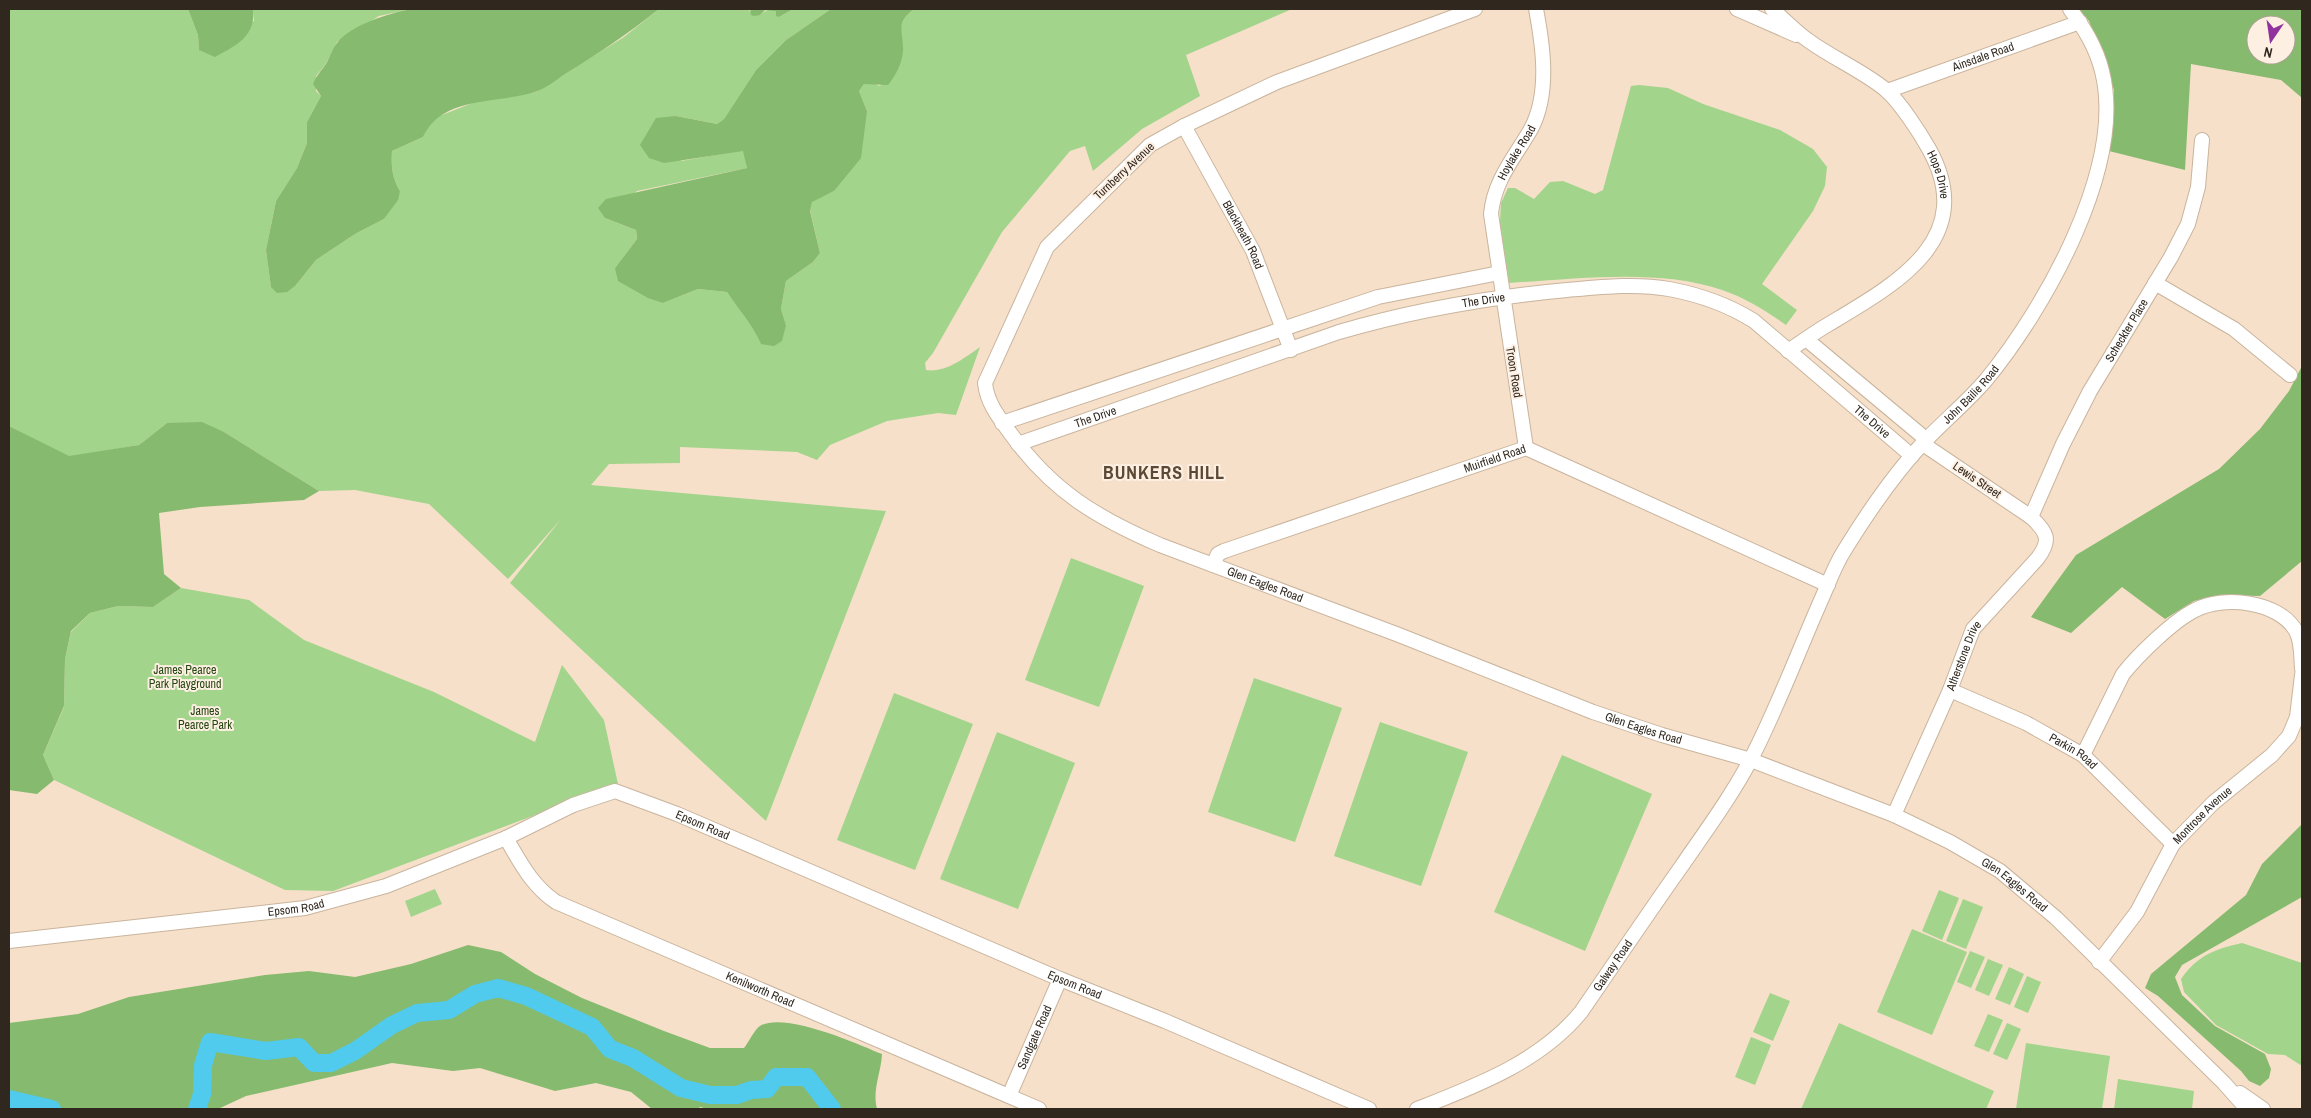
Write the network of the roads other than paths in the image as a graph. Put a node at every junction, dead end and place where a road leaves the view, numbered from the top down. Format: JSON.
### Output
{"nodes":[{"id":1,"x":1475,"y":9,"type":"edge"},
{"id":2,"x":1536,"y":9,"type":"edge"},
{"id":3,"x":1737,"y":9,"type":"edge"},
{"id":4,"x":1772,"y":9,"type":"edge"},
{"id":5,"x":2070,"y":9,"type":"edge"},
{"id":6,"x":2080,"y":22,"type":"junction"},
{"id":7,"x":1808,"y":40,"type":"junction"},
{"id":8,"x":1887,"y":91,"type":"junction"},
{"id":9,"x":1184,"y":126,"type":"junction"},
{"id":10,"x":2202,"y":140,"type":"dead end"},
{"id":11,"x":1499,"y":273,"type":"junction"},
{"id":12,"x":2155,"y":283,"type":"junction"},
{"id":13,"x":1503,"y":296,"type":"junction"},
{"id":14,"x":1283,"y":327,"type":"junction"},
{"id":15,"x":1806,"y":339,"type":"junction"},
{"id":16,"x":1291,"y":350,"type":"junction"},
{"id":17,"x":1788,"y":351,"type":"junction"},
{"id":18,"x":2290,"y":374,"type":"dead end"},
{"id":19,"x":1002,"y":423,"type":"junction"},
{"id":20,"x":1925,"y":442,"type":"junction"},
{"id":21,"x":1018,"y":444,"type":"junction"},
{"id":22,"x":1526,"y":448,"type":"junction"},
{"id":23,"x":1912,"y":456,"type":"junction"},
{"id":24,"x":2030,"y":517,"type":"junction"},
{"id":25,"x":1213,"y":565,"type":"junction"},
{"id":26,"x":1828,"y":585,"type":"junction"},
{"id":27,"x":2298,"y":628,"type":"edge"},
{"id":28,"x":2302,"y":668,"type":"edge"},
{"id":29,"x":2302,"y":675,"type":"edge"},
{"id":30,"x":1950,"y":690,"type":"junction"},
{"id":31,"x":2083,"y":755,"type":"junction"},
{"id":32,"x":1751,"y":760,"type":"junction"},
{"id":33,"x":1894,"y":815,"type":"junction"},
{"id":34,"x":506,"y":838,"type":"junction"},
{"id":35,"x":2173,"y":844,"type":"junction"},
{"id":36,"x":9,"y":941,"type":"edge"},
{"id":37,"x":2099,"y":962,"type":"junction"},
{"id":38,"x":1060,"y":979,"type":"junction"},
{"id":39,"x":2224,"y":1084,"type":"junction"},
{"id":40,"x":1009,"y":1096,"type":"junction"},
{"id":41,"x":1433,"y":1106,"type":"edge"},
{"id":42,"x":1039,"y":1109,"type":"edge"},
{"id":43,"x":1369,"y":1109,"type":"edge"},
{"id":44,"x":1417,"y":1109,"type":"edge"},
{"id":45,"x":2247,"y":1109,"type":"edge"},
{"id":46,"x":2263,"y":1109,"type":"edge"}],
"edges":[{"from":1,"to":9,"type":"street","name":"Turnberry Avenue"},
{"from":2,"to":11,"type":"street","name":"Hoylake Road"},
{"from":3,"to":7,"type":"street","name":"Hope Drive"},
{"from":4,"to":7,"type":"street","name":"Hope Drive"},
{"from":5,"to":6,"type":"street","name":"John Bailie Road"},
{"from":6,"to":8,"type":"street","name":"Ainsdale Road"},
{"from":6,"to":20,"type":"street","name":"John Bailie Road"},
{"from":7,"to":8,"type":"street","name":"Hope Drive"},
{"from":8,"to":15,"type":"street","name":"Hope Drive"},
{"from":9,"to":14,"type":"street","name":"Blackheath Road"},
{"from":9,"to":19,"type":"street","name":"Turnberry Avenue"},
{"from":10,"to":12,"type":"street","name":"Scheckter Place"},
{"from":11,"to":13,"type":"street","name":"Hoylake Road"},
{"from":11,"to":14,"type":"street","name":"The Drive"},
{"from":12,"to":18,"type":"street"},
{"from":12,"to":24,"type":"street","name":"Scheckter Place"},
{"from":13,"to":16,"type":"street","name":"The Drive"},
{"from":13,"to":17,"type":"street","name":"The Drive"},
{"from":13,"to":22,"type":"street","name":"Troon Road"},
{"from":14,"to":16,"type":"street","name":"Blackheath Road"},
{"from":14,"to":19,"type":"street","name":"The Drive"},
{"from":15,"to":17,"type":"street","name":"Hope Drive"},
{"from":15,"to":20,"type":"street","name":"The Drive"},
{"from":16,"to":21,"type":"street","name":"The Drive"},
{"from":17,"to":23,"type":"street","name":"The Drive"},
{"from":19,"to":21,"type":"street","name":"Turnberry Avenue"},
{"from":20,"to":23,"type":"street","name":"John Bailie Road"},
{"from":20,"to":24,"type":"street","name":"Lewis Street"},
{"from":21,"to":25,"type":"street","name":"Glen Eagles Road"},
{"from":22,"to":25,"type":"street","name":"Muirfield Road"},
{"from":22,"to":26,"type":"street","name":"Muirfield Road"},
{"from":23,"to":26,"type":"street","name":"John Bailie Road"},
{"from":24,"to":30,"type":"street","name":"Atherstone Drive"},
{"from":25,"to":32,"type":"street","name":"Glen Eagles Road"},
{"from":26,"to":32,"type":"street","name":"John Bailie Road"},
{"from":27,"to":28,"type":"street"},
{"from":27,"to":31,"type":"street"},
{"from":29,"to":35,"type":"street","name":"Montrose Avenue"},
{"from":30,"to":31,"type":"street","name":"Parkin Road"},
{"from":30,"to":33,"type":"street","name":"Atherstone Drive"},
{"from":31,"to":35,"type":"street","name":"Parkin Road"},
{"from":32,"to":33,"type":"street","name":"Glen Eagles Road"},
{"from":32,"to":41,"type":"street","name":"Galway Road"},
{"from":33,"to":37,"type":"street","name":"Glen Eagles Road"},
{"from":34,"to":36,"type":"street","name":"Epsom Road"},
{"from":34,"to":38,"type":"street","name":"Epsom Road"},
{"from":34,"to":40,"type":"street","name":"Kenilworth Road"},
{"from":35,"to":37,"type":"street","name":"Montrose Avenue"},
{"from":37,"to":39,"type":"street","name":"Glen Eagles Road"},
{"from":38,"to":40,"type":"street","name":"Sandgate Road"},
{"from":38,"to":43,"type":"street","name":"Epsom Road"},
{"from":39,"to":45,"type":"street","name":"Glen Eagles Road"},
{"from":39,"to":46,"type":"street","name":"Glen Eagles Road"},
{"from":40,"to":42,"type":"street","name":"Kenilworth Road"},
{"from":41,"to":44,"type":"street","name":"Galway Road"}]}
